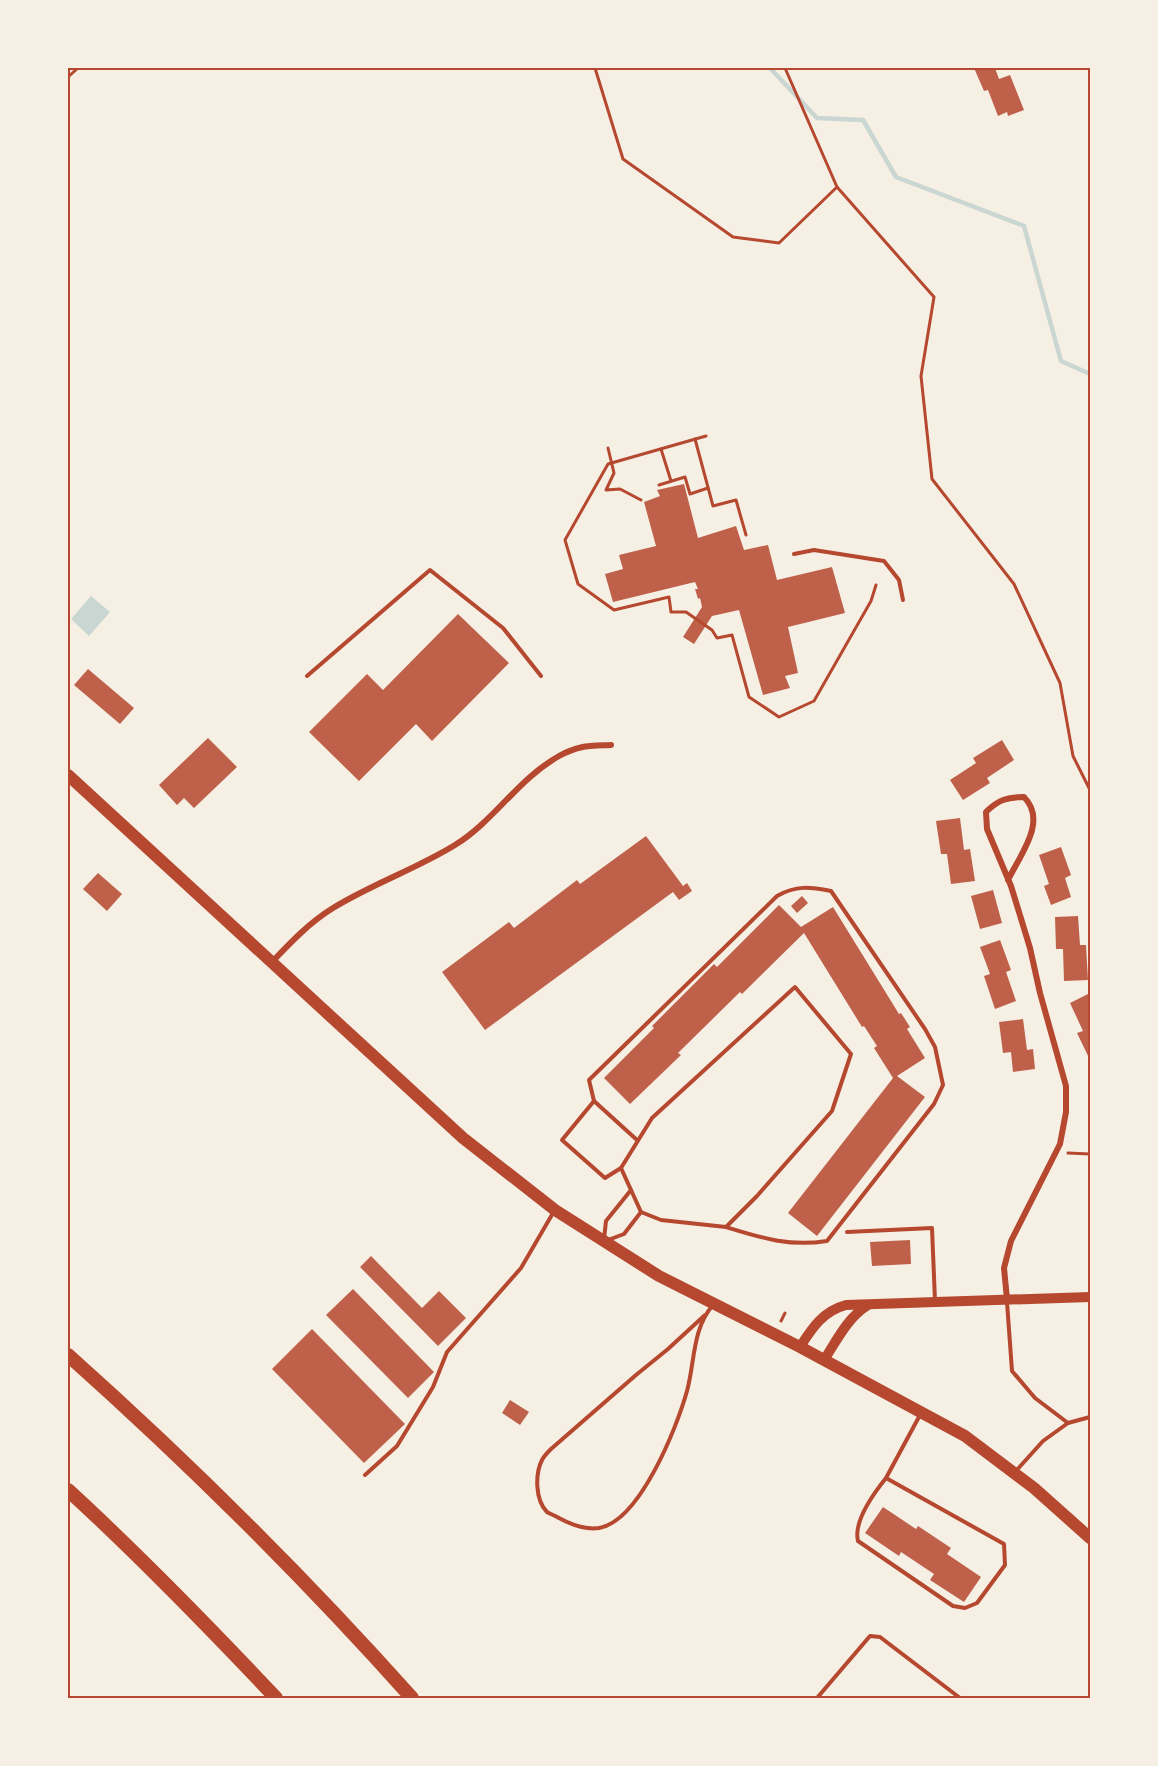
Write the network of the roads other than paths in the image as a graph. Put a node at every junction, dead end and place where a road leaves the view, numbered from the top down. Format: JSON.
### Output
{"nodes":[{"id":1,"x":794,"y":554,"type":"dead end"},
{"id":2,"x":903,"y":600,"type":"dead end"},
{"id":3,"x":308,"y":676,"type":"dead end"},
{"id":4,"x":541,"y":676,"type":"dead end"},
{"id":5,"x":611,"y":745,"type":"dead end"},
{"id":6,"x":68,"y":775,"type":"edge"},
{"id":7,"x":1008,"y":880,"type":"junction"},
{"id":8,"x":271,"y":963,"type":"junction"},
{"id":9,"x":594,"y":1101,"type":"junction"},
{"id":10,"x":637,"y":1140,"type":"junction"},
{"id":11,"x":621,"y":1168,"type":"junction"},
{"id":12,"x":631,"y":1190,"type":"junction"},
{"id":13,"x":555,"y":1210,"type":"junction"},
{"id":14,"x":641,"y":1212,"type":"junction"},
{"id":15,"x":726,"y":1227,"type":"junction"},
{"id":16,"x":847,"y":1232,"type":"dead end"},
{"id":17,"x":604,"y":1242,"type":"junction"},
{"id":18,"x":1090,"y":1297,"type":"edge"},
{"id":19,"x":1007,"y":1299,"type":"junction"},
{"id":20,"x":935,"y":1302,"type":"junction"},
{"id":21,"x":871,"y":1303,"type":"junction"},
{"id":22,"x":714,"y":1304,"type":"junction"},
{"id":23,"x":705,"y":1315,"type":"junction"},
{"id":24,"x":800,"y":1347,"type":"junction"},
{"id":25,"x":68,"y":1354,"type":"edge"},
{"id":26,"x":824,"y":1360,"type":"junction"},
{"id":27,"x":922,"y":1412,"type":"junction"},
{"id":28,"x":1090,"y":1417,"type":"edge"},
{"id":29,"x":1068,"y":1422,"type":"junction"},
{"id":30,"x":1014,"y":1472,"type":"junction"},
{"id":31,"x":365,"y":1474,"type":"dead end"},
{"id":32,"x":886,"y":1478,"type":"junction"},
{"id":33,"x":68,"y":1490,"type":"edge"},
{"id":34,"x":1090,"y":1538,"type":"edge"},
{"id":35,"x":276,"y":1698,"type":"edge"},
{"id":36,"x":412,"y":1698,"type":"edge"},
{"id":37,"x":817,"y":1698,"type":"edge"},
{"id":38,"x":960,"y":1698,"type":"edge"}],
"edges":[{"from":1,"to":2,"type":"lane"},
{"from":3,"to":4,"type":"lane"},
{"from":5,"to":8,"type":"street"},
{"from":6,"to":8,"type":"main road"},
{"from":7,"to":7,"type":"street"},
{"from":7,"to":19,"type":"street"},
{"from":8,"to":13,"type":"main road"},
{"from":9,"to":10,"type":"lane"},
{"from":9,"to":11,"type":"lane"},
{"from":9,"to":15,"type":"lane"},
{"from":10,"to":11,"type":"lane"},
{"from":10,"to":15,"type":"lane"},
{"from":11,"to":12,"type":"lane"},
{"from":12,"to":14,"type":"lane"},
{"from":12,"to":17,"type":"lane"},
{"from":13,"to":17,"type":"main road"},
{"from":13,"to":31,"type":"lane"},
{"from":14,"to":15,"type":"lane"},
{"from":14,"to":17,"type":"lane"},
{"from":16,"to":20,"type":"lane"},
{"from":17,"to":22,"type":"main road"},
{"from":18,"to":19,"type":"main road"},
{"from":19,"to":20,"type":"main road"},
{"from":19,"to":29,"type":"lane"},
{"from":20,"to":21,"type":"main road"},
{"from":21,"to":24,"type":"main road"},
{"from":21,"to":26,"type":"main road"},
{"from":22,"to":23,"type":"lane"},
{"from":22,"to":24,"type":"main road"},
{"from":23,"to":23,"type":"lane"},
{"from":24,"to":26,"type":"main road"},
{"from":25,"to":36,"type":"highway"},
{"from":26,"to":27,"type":"main road"},
{"from":27,"to":30,"type":"main road"},
{"from":27,"to":32,"type":"lane"},
{"from":28,"to":29,"type":"lane"},
{"from":29,"to":30,"type":"lane"},
{"from":30,"to":34,"type":"main road"},
{"from":32,"to":32,"type":"lane"},
{"from":33,"to":35,"type":"highway"},
{"from":37,"to":38,"type":"lane"}]}
